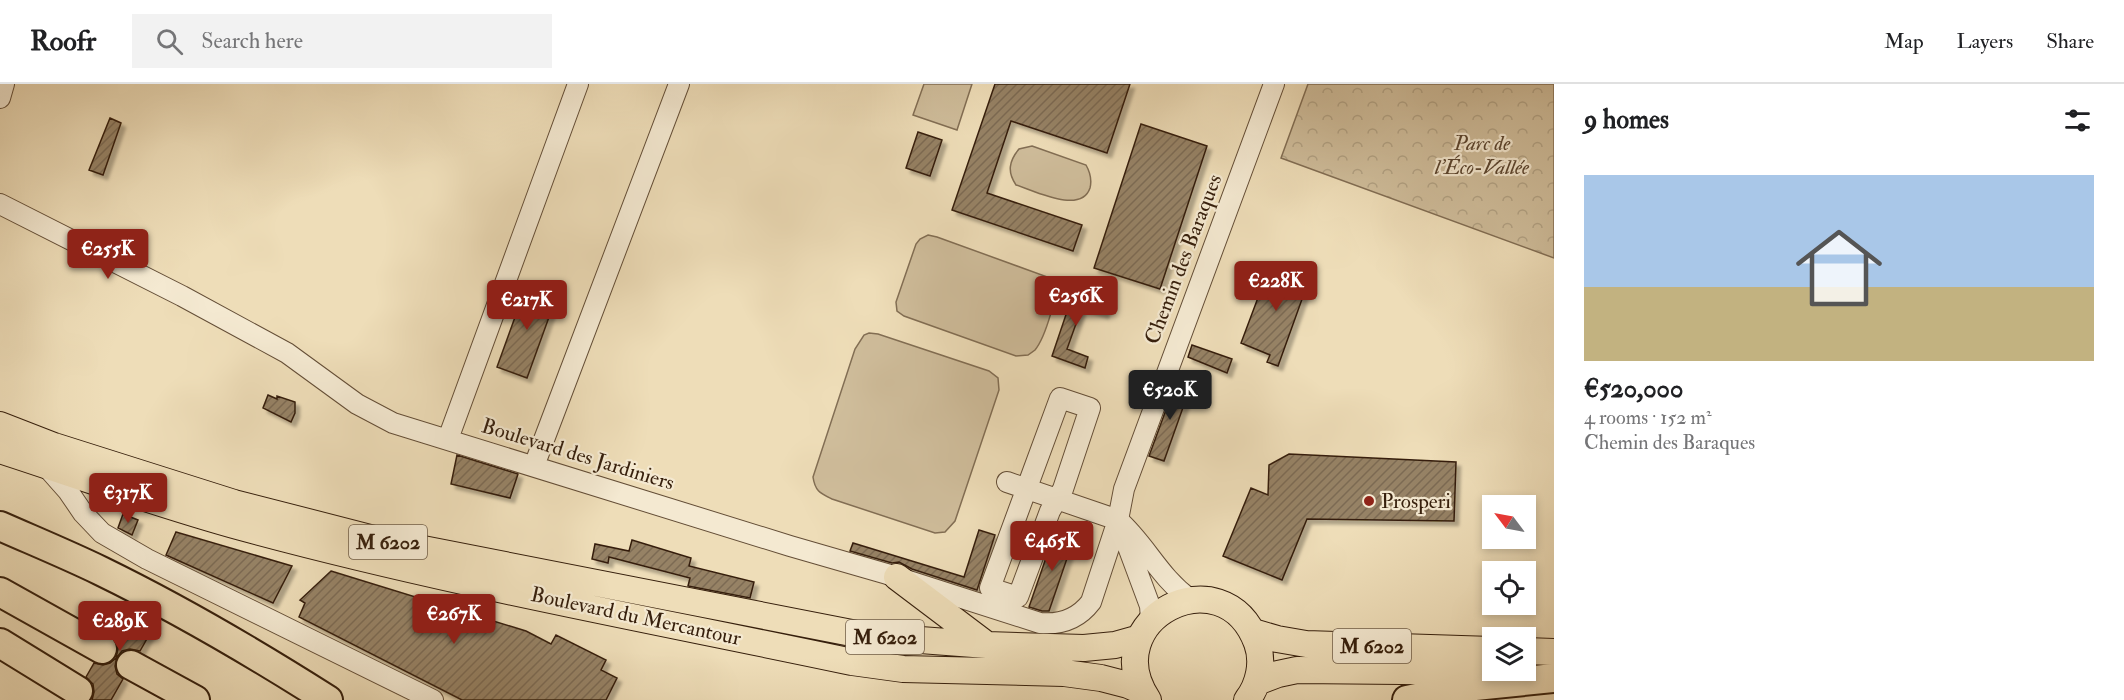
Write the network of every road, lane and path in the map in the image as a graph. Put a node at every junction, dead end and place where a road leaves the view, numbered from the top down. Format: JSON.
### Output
{"nodes":[{"id":1,"x":4,"y":84,"type":"edge"},
{"id":2,"x":578,"y":84,"type":"edge"},
{"id":3,"x":679,"y":84,"type":"edge"},
{"id":4,"x":1274,"y":84,"type":"edge"},
{"id":5,"x":0,"y":98,"type":"edge"},
{"id":6,"x":0,"y":204,"type":"edge"},
{"id":7,"x":0,"y":425,"type":"edge"},
{"id":8,"x":448,"y":440,"type":"junction"},
{"id":9,"x":0,"y":450,"type":"edge"},
{"id":10,"x":45,"y":465,"type":"junction"},
{"id":11,"x":534,"y":466,"type":"junction"},
{"id":12,"x":1007,"y":482,"type":"dead end"},
{"id":13,"x":1028,"y":489,"type":"junction"},
{"id":14,"x":1059,"y":499,"type":"junction"},
{"id":15,"x":1118,"y":520,"type":"junction"},
{"id":16,"x":0,"y":526,"type":"edge"},
{"id":17,"x":897,"y":577,"type":"junction"},
{"id":18,"x":0,"y":591,"type":"edge"},
{"id":19,"x":1191,"y":600,"type":"junction"},
{"id":20,"x":1146,"y":629,"type":"junction"},
{"id":21,"x":1253,"y":632,"type":"junction"},
{"id":22,"x":0,"y":643,"type":"edge"},
{"id":23,"x":987,"y":645,"type":"junction"},
{"id":24,"x":102,"y":649,"type":"dead end"},
{"id":25,"x":1482,"y":650,"type":"edge"},
{"id":26,"x":1536,"y":651,"type":"edge"},
{"id":27,"x":1554,"y":652,"type":"edge"},
{"id":28,"x":131,"y":665,"type":"dead end"},
{"id":29,"x":1554,"y":673,"type":"edge"},
{"id":30,"x":1554,"y":678,"type":"edge"},
{"id":31,"x":78,"y":691,"type":"dead end"},
{"id":32,"x":1252,"y":691,"type":"edge"},
{"id":33,"x":1145,"y":695,"type":"edge"},
{"id":34,"x":195,"y":700,"type":"edge"},
{"id":35,"x":328,"y":700,"type":"edge"},
{"id":36,"x":433,"y":700,"type":"edge"},
{"id":37,"x":1407,"y":700,"type":"edge"}],
"edges":[{"from":1,"to":5,"type":"street"},
{"from":2,"to":8,"type":"street"},
{"from":3,"to":11,"type":"street"},
{"from":4,"to":15,"type":"street","name":"Chemin des Baraques"},
{"from":6,"to":8,"type":"street","name":"Boulevard des Jardiniers"},
{"from":7,"to":23,"type":"main road","name":"Boulevard du Mercantour","number":"M 6202"},
{"from":8,"to":11,"type":"street","name":"Boulevard des Jardiniers"},
{"from":9,"to":10,"type":"main road","name":"Boulevard du Mercantour","number":"M 6202"},
{"from":10,"to":33,"type":"main road","name":"Boulevard du Mercantour","number":"M 6202"},
{"from":10,"to":36,"type":"street"},
{"from":11,"to":17,"type":"street","name":"Boulevard des Jardiniers"},
{"from":12,"to":13,"type":"street"},
{"from":13,"to":14,"type":"street"},
{"from":13,"to":14,"type":"street"},
{"from":13,"to":14,"type":"street"},
{"from":14,"to":15,"type":"street"},
{"from":15,"to":17,"type":"street","name":"Boulevard des Jardiniers"},
{"from":15,"to":19,"type":"street"},
{"from":15,"to":20,"type":"street"},
{"from":16,"to":35,"type":"highway"},
{"from":17,"to":23,"type":"main road"},
{"from":18,"to":24,"type":"highway"},
{"from":19,"to":20,"type":"main road","name":"Boulevard du Mercantour"},
{"from":19,"to":21,"type":"main road"},
{"from":20,"to":23,"type":"main road","name":"Boulevard du Mercantour","number":"M 6202"},
{"from":20,"to":33,"type":"main road"},
{"from":21,"to":25,"type":"main road","number":"M 6202"},
{"from":21,"to":32,"type":"main road"},
{"from":22,"to":31,"type":"highway"},
{"from":26,"to":27,"type":"main road"},
{"from":28,"to":34,"type":"highway"},
{"from":29,"to":32,"type":"main road","number":"M 6202"},
{"from":30,"to":37,"type":"highway"}]}
